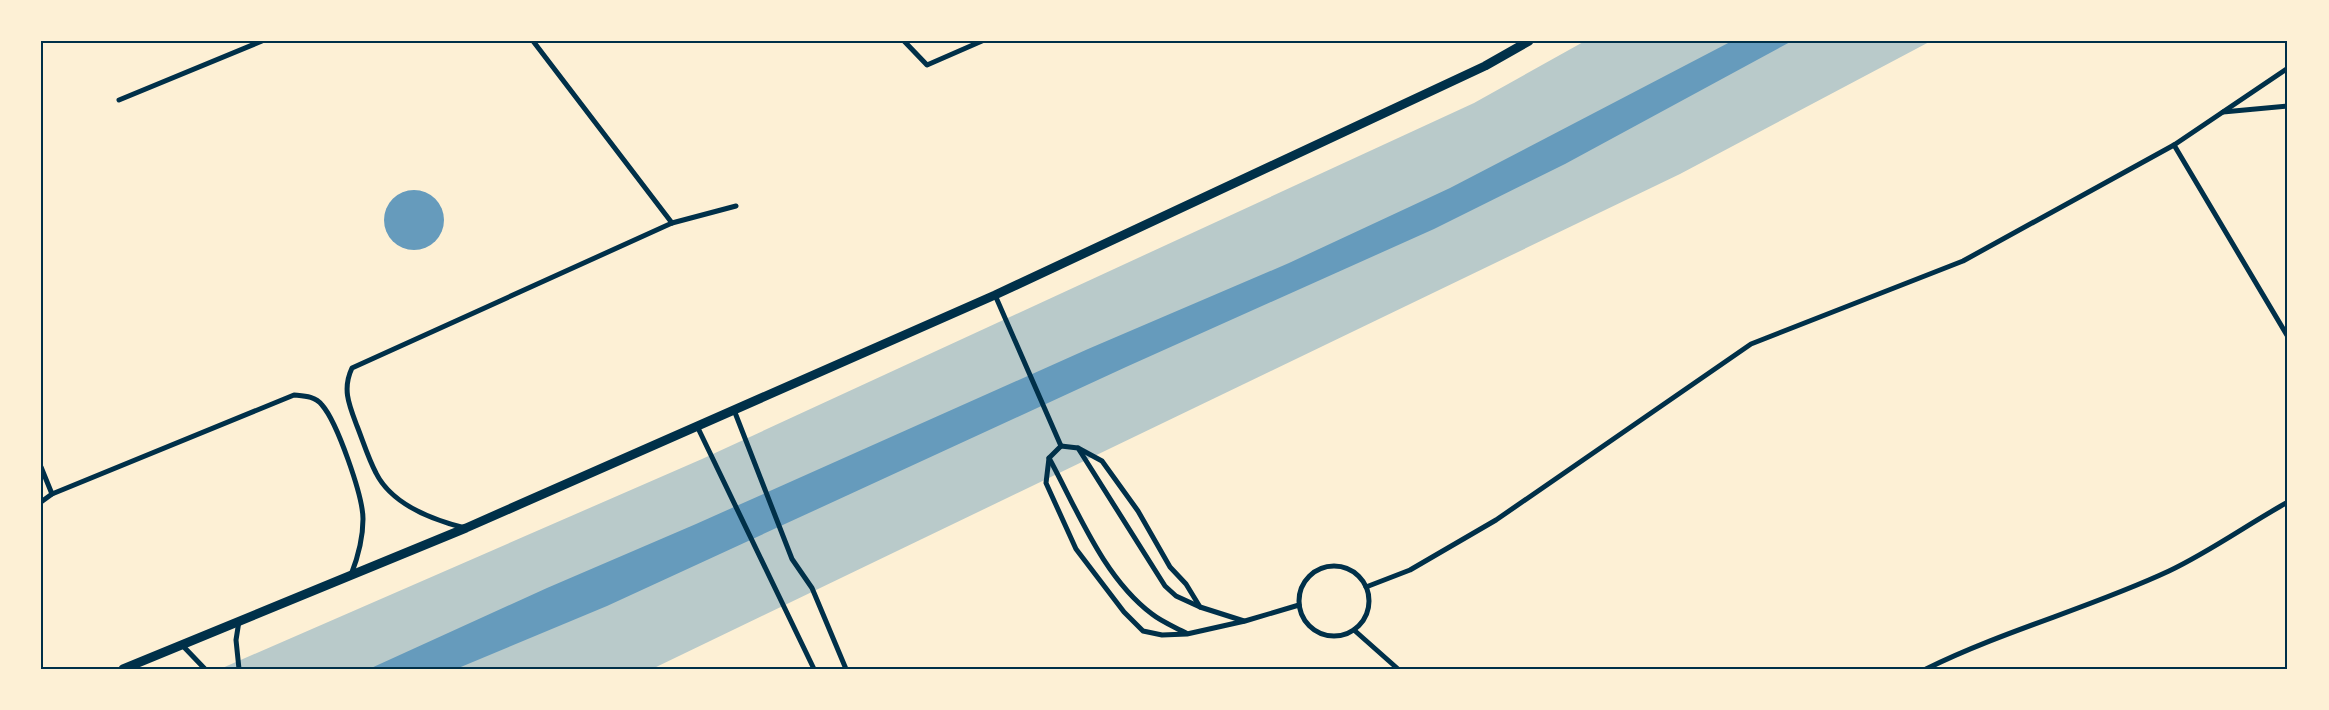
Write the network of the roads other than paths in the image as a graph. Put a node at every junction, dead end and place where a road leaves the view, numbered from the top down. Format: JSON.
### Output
{"nodes":[{"id":1,"x":262,"y":41,"type":"edge"},
{"id":2,"x":533,"y":41,"type":"edge"},
{"id":3,"x":904,"y":41,"type":"edge"},
{"id":4,"x":982,"y":41,"type":"edge"},
{"id":5,"x":1529,"y":41,"type":"edge"},
{"id":6,"x":2288,"y":68,"type":"edge"},
{"id":7,"x":119,"y":100,"type":"dead end"},
{"id":8,"x":2288,"y":106,"type":"edge"},
{"id":9,"x":2222,"y":112,"type":"junction"},
{"id":10,"x":2174,"y":145,"type":"junction"},
{"id":11,"x":736,"y":206,"type":"dead end"},
{"id":12,"x":672,"y":223,"type":"junction"},
{"id":13,"x":995,"y":296,"type":"junction"},
{"id":14,"x":2288,"y":338,"type":"edge"},
{"id":15,"x":734,"y":410,"type":"junction"},
{"id":16,"x":697,"y":426,"type":"junction"},
{"id":17,"x":1061,"y":446,"type":"junction"},
{"id":18,"x":1078,"y":448,"type":"junction"},
{"id":19,"x":1049,"y":458,"type":"junction"},
{"id":20,"x":41,"y":467,"type":"edge"},
{"id":21,"x":52,"y":494,"type":"junction"},
{"id":22,"x":41,"y":502,"type":"edge"},
{"id":23,"x":2288,"y":502,"type":"edge"},
{"id":24,"x":466,"y":528,"type":"junction"},
{"id":25,"x":351,"y":575,"type":"junction"},
{"id":26,"x":1366,"y":587,"type":"junction"},
{"id":27,"x":1299,"y":605,"type":"junction"},
{"id":28,"x":1200,"y":607,"type":"junction"},
{"id":29,"x":239,"y":621,"type":"junction"},
{"id":30,"x":1244,"y":622,"type":"junction"},
{"id":31,"x":1354,"y":630,"type":"junction"},
{"id":32,"x":1187,"y":634,"type":"junction"},
{"id":33,"x":182,"y":644,"type":"junction"},
{"id":34,"x":124,"y":669,"type":"edge"},
{"id":35,"x":205,"y":669,"type":"edge"},
{"id":36,"x":239,"y":669,"type":"edge"},
{"id":37,"x":814,"y":669,"type":"edge"},
{"id":38,"x":846,"y":669,"type":"edge"},
{"id":39,"x":1398,"y":669,"type":"edge"},
{"id":40,"x":1926,"y":669,"type":"edge"}],
"edges":[{"from":1,"to":7,"type":"street"},
{"from":2,"to":12,"type":"street"},
{"from":3,"to":4,"type":"street"},
{"from":5,"to":13,"type":"street"},
{"from":6,"to":9,"type":"street"},
{"from":8,"to":9,"type":"street"},
{"from":9,"to":10,"type":"street"},
{"from":10,"to":14,"type":"street"},
{"from":10,"to":26,"type":"street"},
{"from":11,"to":12,"type":"street"},
{"from":12,"to":24,"type":"street"},
{"from":13,"to":15,"type":"street"},
{"from":13,"to":17,"type":"street"},
{"from":15,"to":16,"type":"street"},
{"from":15,"to":38,"type":"street"},
{"from":16,"to":24,"type":"street"},
{"from":16,"to":37,"type":"street"},
{"from":17,"to":18,"type":"street"},
{"from":17,"to":19,"type":"street"},
{"from":18,"to":28,"type":"street"},
{"from":18,"to":28,"type":"street"},
{"from":19,"to":32,"type":"street"},
{"from":19,"to":32,"type":"street"},
{"from":20,"to":21,"type":"street"},
{"from":21,"to":22,"type":"street"},
{"from":21,"to":25,"type":"street"},
{"from":23,"to":40,"type":"street"},
{"from":24,"to":25,"type":"street"},
{"from":25,"to":29,"type":"street"},
{"from":26,"to":27,"type":"street"},
{"from":26,"to":31,"type":"street"},
{"from":27,"to":30,"type":"street"},
{"from":27,"to":31,"type":"street"},
{"from":28,"to":30,"type":"street"},
{"from":29,"to":33,"type":"street"},
{"from":29,"to":36,"type":"street"},
{"from":30,"to":32,"type":"street"},
{"from":31,"to":39,"type":"street"},
{"from":33,"to":34,"type":"street"},
{"from":33,"to":35,"type":"street"}]}
